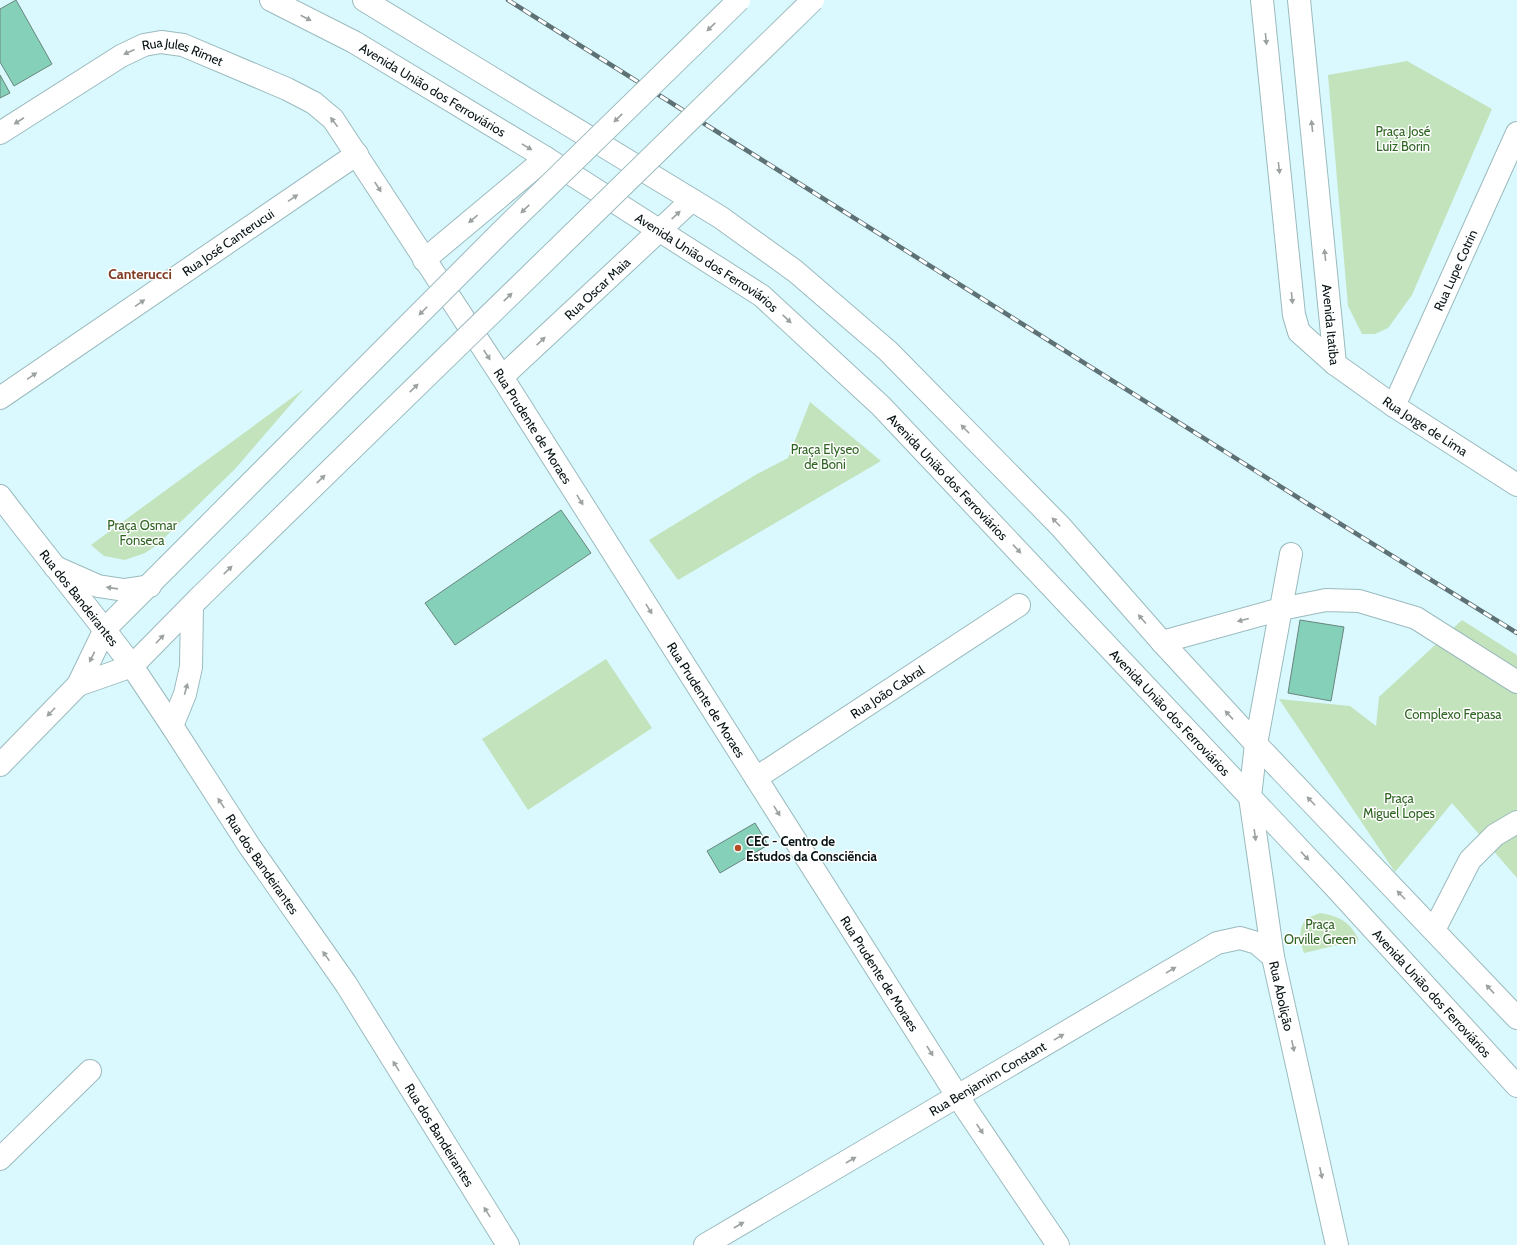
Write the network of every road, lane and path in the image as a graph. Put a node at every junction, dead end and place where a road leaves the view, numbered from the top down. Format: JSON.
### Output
{"nodes":[{"id":1,"x":271,"y":0,"type":"edge"},
{"id":2,"x":364,"y":0,"type":"edge"},
{"id":3,"x":739,"y":0,"type":"edge"},
{"id":4,"x":814,"y":0,"type":"edge"},
{"id":5,"x":1262,"y":0,"type":"edge"},
{"id":6,"x":1299,"y":0,"type":"edge"},
{"id":7,"x":0,"y":133,"type":"edge"},
{"id":8,"x":1517,"y":133,"type":"edge"},
{"id":9,"x":357,"y":154,"type":"junction"},
{"id":10,"x":546,"y":158,"type":"junction"},
{"id":11,"x":692,"y":200,"type":"junction"},
{"id":12,"x":660,"y":230,"type":"junction"},
{"id":13,"x":424,"y":260,"type":"junction"},
{"id":14,"x":1336,"y":364,"type":"junction"},
{"id":15,"x":502,"y":377,"type":"junction"},
{"id":16,"x":0,"y":398,"type":"edge"},
{"id":17,"x":1394,"y":406,"type":"junction"},
{"id":18,"x":1517,"y":485,"type":"edge"},
{"id":19,"x":0,"y":496,"type":"edge"},
{"id":20,"x":1291,"y":554,"type":"dead end"},
{"id":21,"x":55,"y":567,"type":"junction"},
{"id":22,"x":150,"y":586,"type":"junction"},
{"id":23,"x":196,"y":601,"type":"junction"},
{"id":24,"x":1019,"y":605,"type":"dead end"},
{"id":25,"x":1281,"y":610,"type":"junction"},
{"id":26,"x":105,"y":629,"type":"junction"},
{"id":27,"x":1162,"y":642,"type":"junction"},
{"id":28,"x":132,"y":666,"type":"junction"},
{"id":29,"x":1517,"y":682,"type":"edge"},
{"id":30,"x":78,"y":685,"type":"junction"},
{"id":31,"x":172,"y":726,"type":"junction"},
{"id":32,"x":1256,"y":744,"type":"junction"},
{"id":33,"x":0,"y":765,"type":"edge"},
{"id":34,"x":756,"y":778,"type":"junction"},
{"id":35,"x":1250,"y":797,"type":"junction"},
{"id":36,"x":1517,"y":822,"type":"edge"},
{"id":37,"x":1434,"y":930,"type":"junction"},
{"id":38,"x":1273,"y":957,"type":"junction"},
{"id":39,"x":1517,"y":1018,"type":"edge"},
{"id":40,"x":90,"y":1070,"type":"dead end"},
{"id":41,"x":1517,"y":1086,"type":"edge"},
{"id":42,"x":958,"y":1097,"type":"junction"},
{"id":43,"x":0,"y":1159,"type":"edge"},
{"id":44,"x":508,"y":1245,"type":"edge"},
{"id":45,"x":705,"y":1245,"type":"edge"},
{"id":46,"x":1058,"y":1245,"type":"edge"},
{"id":47,"x":1337,"y":1245,"type":"edge"}],
"edges":[{"from":1,"to":10,"type":"main road","name":"Avenida União dos Ferroviários","one_way":true},
{"from":2,"to":11,"type":"main road"},
{"from":3,"to":22,"type":"main road","one_way":true,"bridge":true},
{"from":23,"to":4,"type":"main road","one_way":true,"bridge":true},
{"from":5,"to":14,"type":"main road","name":"Avenida Itatiba","one_way":true},
{"from":14,"to":6,"type":"main road","name":"Avenida Itatiba","one_way":true},
{"from":9,"to":7,"type":"main road","name":"Rua Jules Rimet","one_way":true},
{"from":8,"to":17,"type":"main road","name":"Rua Lupe Cotrin"},
{"from":9,"to":13,"type":"main road","name":"Rua Prudente de Moraes","one_way":true},
{"from":16,"to":9,"type":"main road","name":"Rua José Canterucui","one_way":true},
{"from":10,"to":12,"type":"main road","name":"Avenida União dos Ferroviários"},
{"from":10,"to":13,"type":"main road","one_way":true},
{"from":12,"to":11,"type":"main road","name":"Rua Oscar Maia","one_way":true},
{"from":27,"to":11,"type":"main road","one_way":true},
{"from":15,"to":12,"type":"main road","name":"Rua Oscar Maia","one_way":true},
{"from":12,"to":35,"type":"main road","name":"Avenida União dos Ferroviários","one_way":true},
{"from":13,"to":15,"type":"main road","name":"Rua Prudente de Moraes","one_way":true},
{"from":14,"to":17,"type":"main road","name":"Rua Jorge de Lima"},
{"from":15,"to":34,"type":"main road","name":"Rua Prudente de Moraes","one_way":true},
{"from":17,"to":18,"type":"main road","name":"Rua Jorge de Lima"},
{"from":19,"to":21,"type":"main road","name":"Rua dos Bandeirantes"},
{"from":20,"to":25,"type":"main road","name":"Rua Abolição"},
{"from":22,"to":21,"type":"main road","one_way":true},
{"from":21,"to":26,"type":"main road","name":"Rua dos Bandeirantes"},
{"from":22,"to":26,"type":"main road"},
{"from":28,"to":23,"type":"main road","one_way":true},
{"from":31,"to":23,"type":"main road","one_way":true},
{"from":24,"to":34,"type":"main road","name":"Rua João Cabral"},
{"from":25,"to":27,"type":"main road","one_way":true},
{"from":25,"to":29,"type":"main road"},
{"from":25,"to":32,"type":"main road","name":"Rua Abolição"},
{"from":26,"to":28,"type":"main road","name":"Rua dos Bandeirantes"},
{"from":26,"to":30,"type":"main road","one_way":true},
{"from":32,"to":27,"type":"main road","one_way":true},
{"from":28,"to":30,"type":"main road"},
{"from":28,"to":31,"type":"main road","name":"Rua dos Bandeirantes"},
{"from":30,"to":33,"type":"main road","one_way":true},
{"from":44,"to":31,"type":"main road","name":"Rua dos Bandeirantes","one_way":true},
{"from":32,"to":35,"type":"main road","name":"Rua Abolição"},
{"from":37,"to":32,"type":"main road","one_way":true},
{"from":34,"to":42,"type":"main road","name":"Rua Prudente de Moraes","one_way":true},
{"from":35,"to":38,"type":"main road","name":"Rua Abolição","one_way":true},
{"from":35,"to":41,"type":"main road","name":"Avenida União dos Ferroviários","one_way":true},
{"from":36,"to":37,"type":"main road"},
{"from":39,"to":37,"type":"main road","one_way":true},
{"from":42,"to":38,"type":"main road","name":"Rua Benjamim Constant","one_way":true},
{"from":38,"to":47,"type":"main road","name":"Rua Abolição","one_way":true},
{"from":40,"to":43,"type":"main road"},
{"from":45,"to":42,"type":"main road","name":"Rua Benjamim Constant","one_way":true},
{"from":42,"to":46,"type":"main road","name":"Rua Prudente de Moraes","one_way":true}]}
